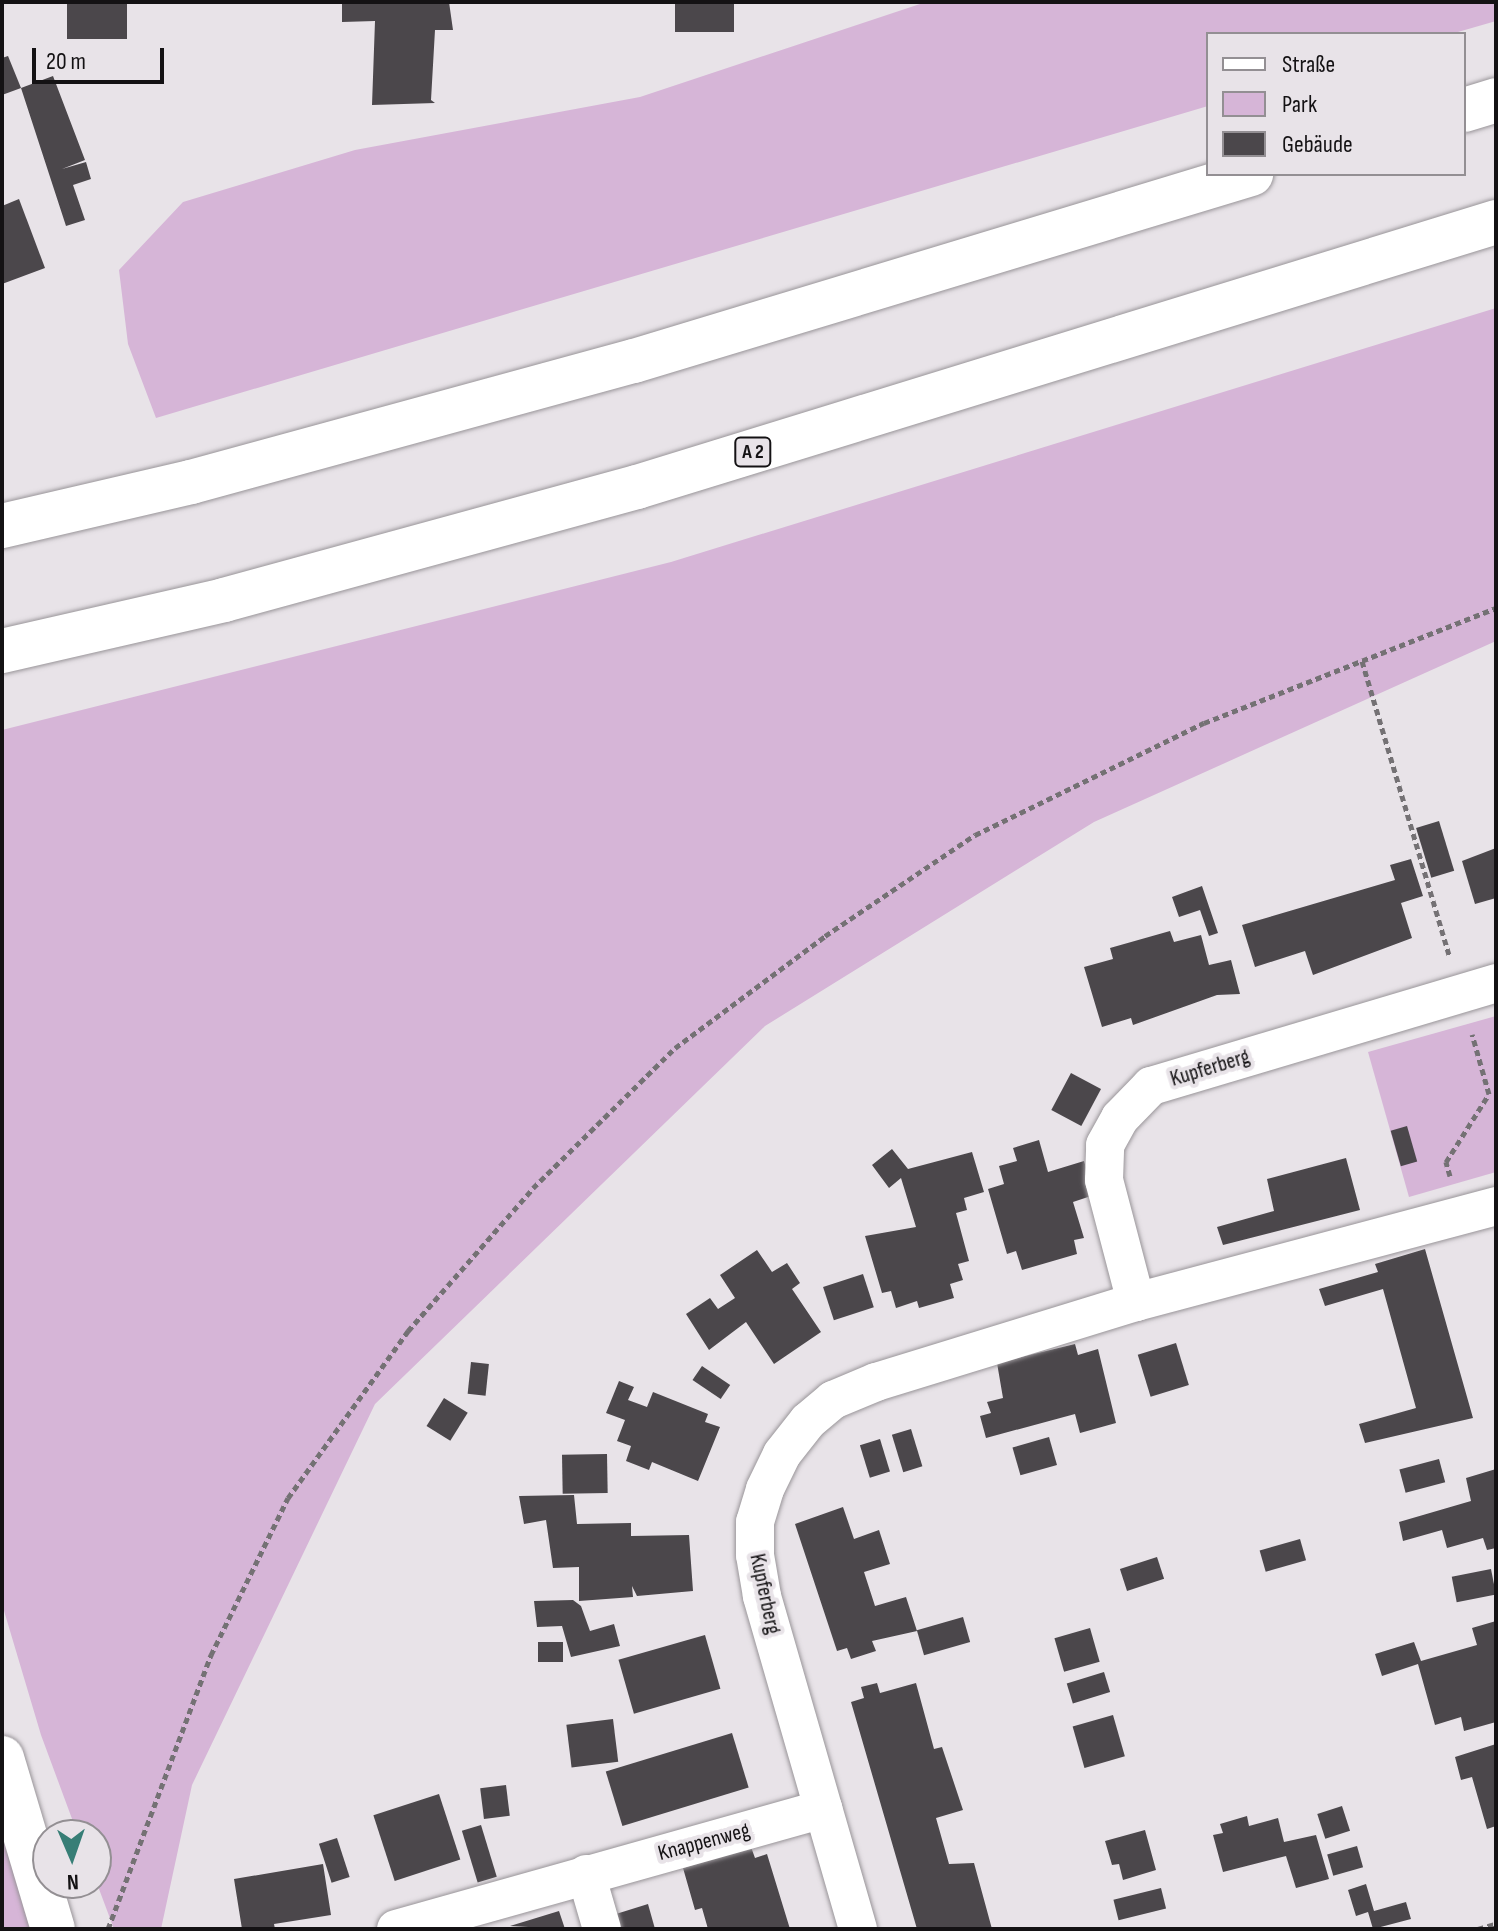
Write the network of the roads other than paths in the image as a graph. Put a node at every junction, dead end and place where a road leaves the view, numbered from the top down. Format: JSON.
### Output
{"nodes":[{"id":1,"x":1496,"y":100,"type":"edge"},
{"id":2,"x":1466,"y":109,"type":"edge"},
{"id":3,"x":1244,"y":176,"type":"edge"},
{"id":4,"x":1496,"y":222,"type":"edge"},
{"id":5,"x":2,"y":526,"type":"edge"},
{"id":6,"x":2,"y":651,"type":"edge"},
{"id":7,"x":1478,"y":988,"type":"edge"},
{"id":8,"x":1478,"y":1211,"type":"edge"},
{"id":9,"x":1136,"y":1302,"type":"junction"},
{"id":10,"x":2,"y":1758,"type":"edge"},
{"id":11,"x":823,"y":1809,"type":"junction"},
{"id":12,"x":586,"y":1874,"type":"junction"},
{"id":13,"x":53,"y":1929,"type":"edge"},
{"id":14,"x":396,"y":1929,"type":"edge"},
{"id":15,"x":602,"y":1929,"type":"edge"},
{"id":16,"x":858,"y":1929,"type":"edge"}],
"edges":[{"from":1,"to":2,"type":"main road"},
{"from":3,"to":5,"type":"main road"},
{"from":4,"to":6,"type":"main road","number":"A 2"},
{"from":7,"to":9,"type":"street","name":"Kupferberg"},
{"from":8,"to":9,"type":"street","name":"Kupferberg"},
{"from":9,"to":11,"type":"street","name":"Kupferberg"},
{"from":10,"to":13,"type":"main road"},
{"from":11,"to":12,"type":"street","name":"Knappenweg"},
{"from":11,"to":16,"type":"street","name":"Kupferberg"},
{"from":12,"to":14,"type":"street","name":"Knappenweg"},
{"from":12,"to":15,"type":"street"}]}
